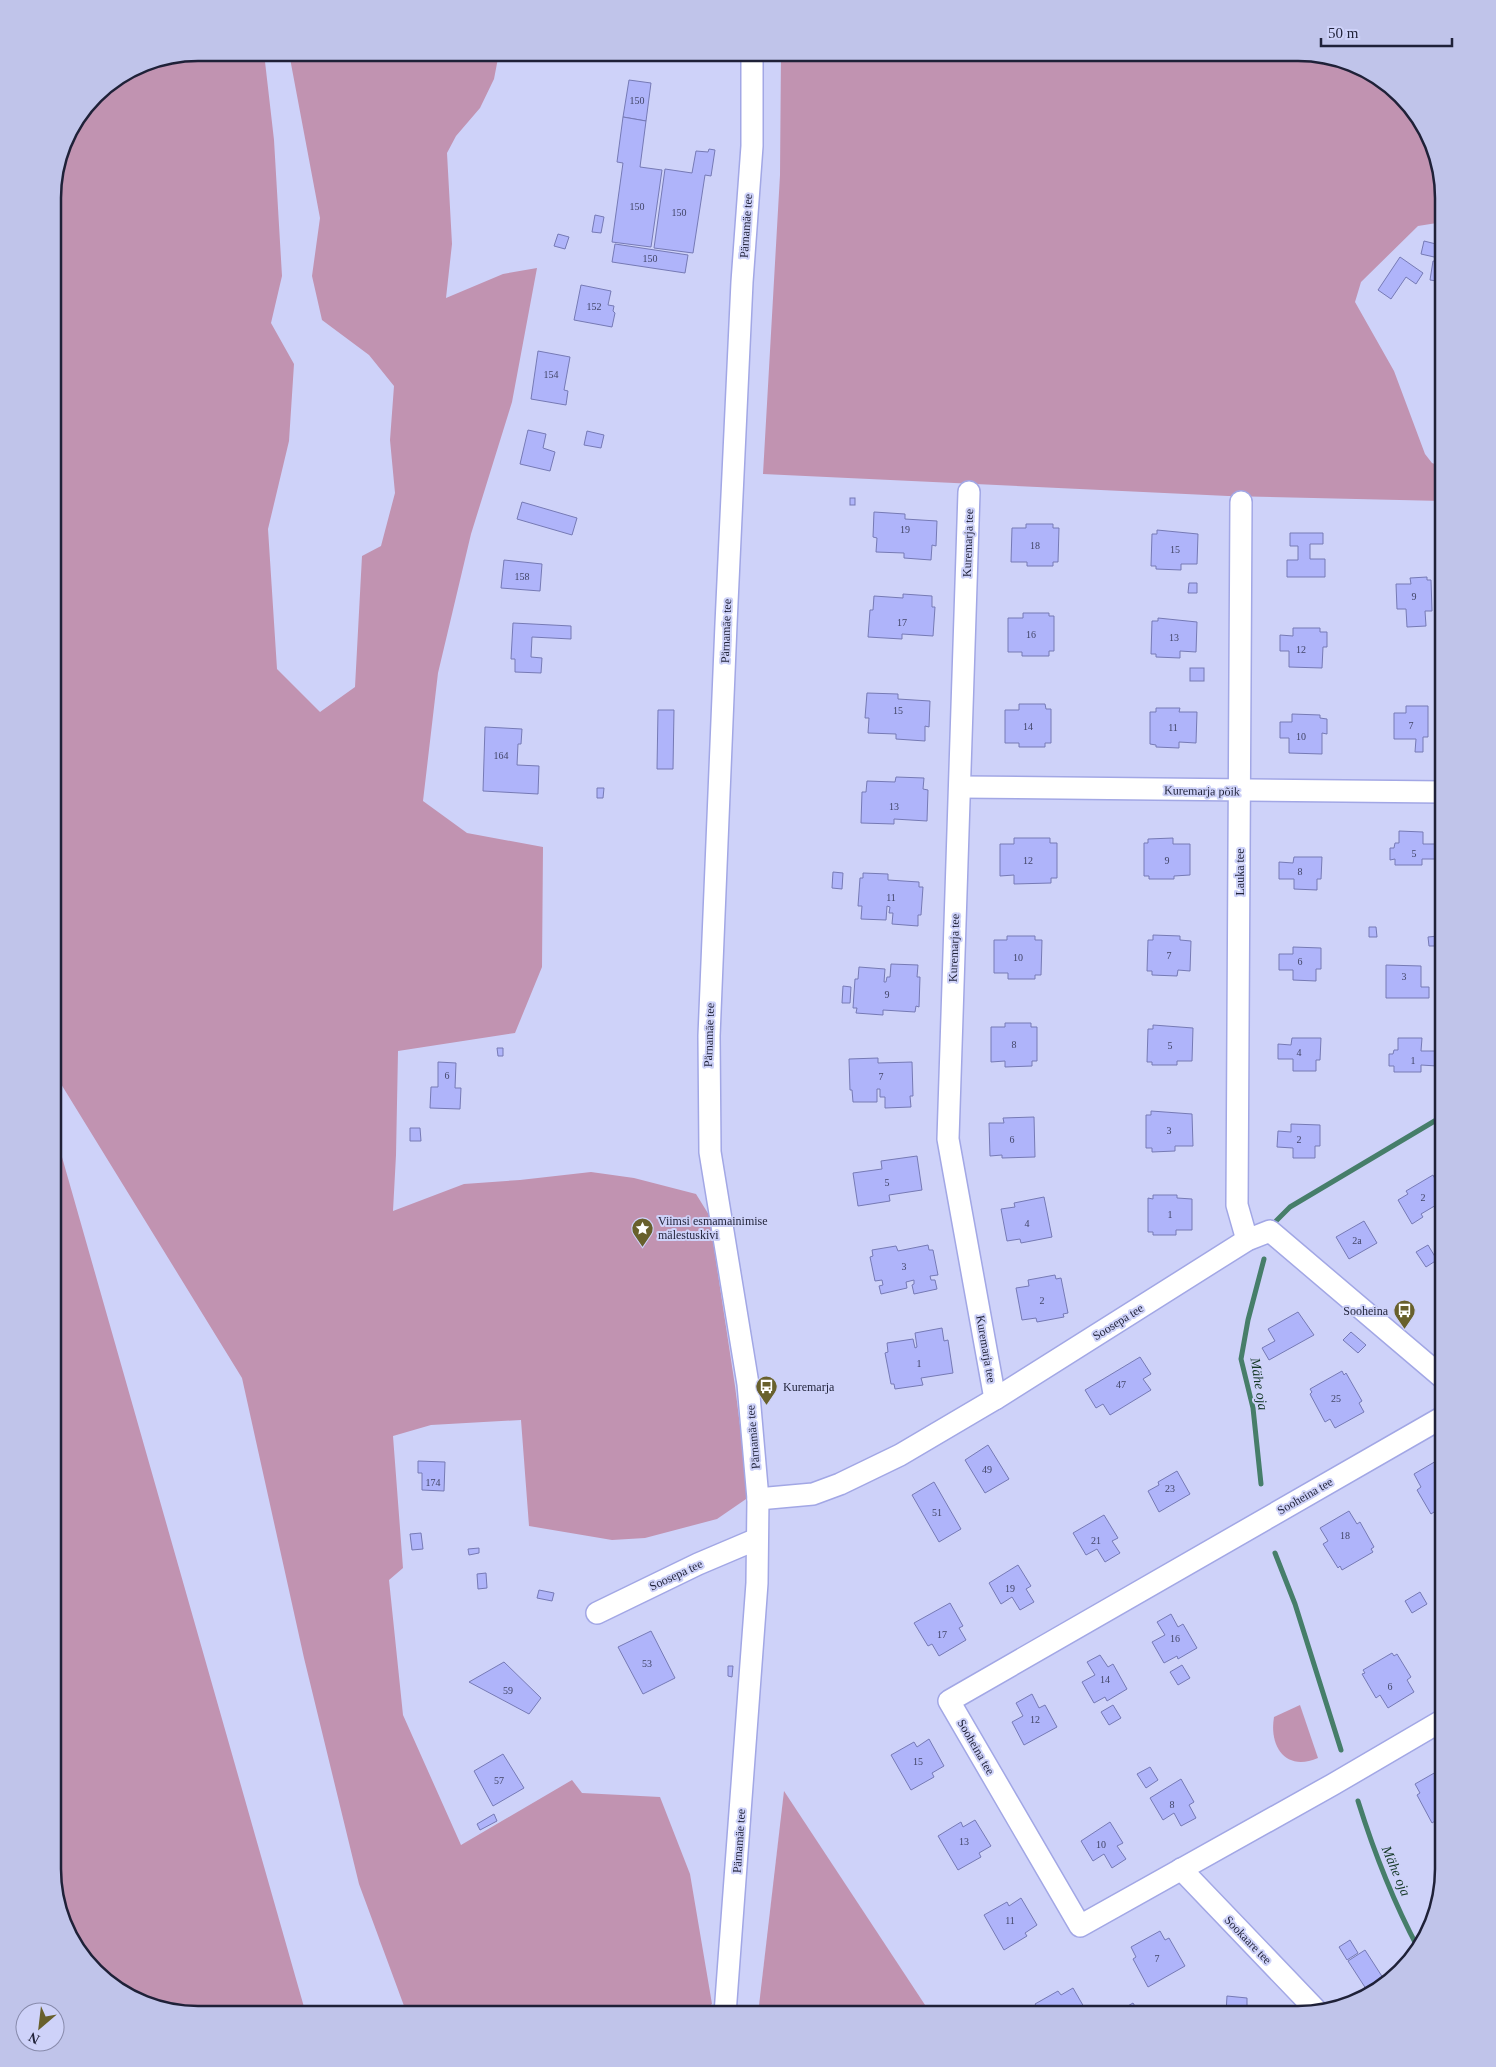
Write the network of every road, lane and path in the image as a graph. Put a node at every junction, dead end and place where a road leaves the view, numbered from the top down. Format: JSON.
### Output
{"nodes":[{"id":1,"x":752,"y":61,"type":"edge"},
{"id":2,"x":969,"y":492,"type":"dead end"},
{"id":3,"x":1241,"y":502,"type":"dead end"},
{"id":4,"x":960,"y":787,"type":"junction"},
{"id":5,"x":1240,"y":791,"type":"junction"},
{"id":6,"x":1435,"y":792,"type":"edge"},
{"id":7,"x":1247,"y":1240,"type":"junction"},
{"id":8,"x":1435,"y":1370,"type":"edge"},
{"id":9,"x":995,"y":1399,"type":"junction"},
{"id":10,"x":1435,"y":1421,"type":"edge"},
{"id":11,"x":758,"y":1499,"type":"junction"},
{"id":12,"x":757,"y":1539,"type":"junction"},
{"id":13,"x":597,"y":1613,"type":"dead end"},
{"id":14,"x":1435,"y":1725,"type":"edge"},
{"id":15,"x":1181,"y":1869,"type":"junction"},
{"id":16,"x":726,"y":2005,"type":"edge"},
{"id":17,"x":1311,"y":2005,"type":"edge"}],
"edges":[{"from":1,"to":11,"type":"street","name":"Pärnamäe tee"},
{"from":2,"to":4,"type":"street","name":"Kuremarja tee"},
{"from":3,"to":5,"type":"street","name":"Lauka tee"},
{"from":4,"to":5,"type":"street","name":"Kuremarja põik"},
{"from":4,"to":9,"type":"street","name":"Kuremarja tee"},
{"from":5,"to":6,"type":"street","name":"Kuremarja põik"},
{"from":5,"to":7,"type":"street","name":"Lauka tee"},
{"from":7,"to":8,"type":"street","name":"Soosepa tee"},
{"from":7,"to":9,"type":"street","name":"Soosepa tee"},
{"from":9,"to":11,"type":"street","name":"Soosepa tee"},
{"from":10,"to":15,"type":"street","name":"Sooheina tee"},
{"from":11,"to":12,"type":"street","name":"Pärnamäe tee"},
{"from":12,"to":13,"type":"street","name":"Soosepa tee"},
{"from":12,"to":16,"type":"street","name":"Pärnamäe tee"},
{"from":14,"to":15,"type":"street","name":"Sooheina tee"},
{"from":15,"to":17,"type":"street","name":"Sookaare tee"}]}
